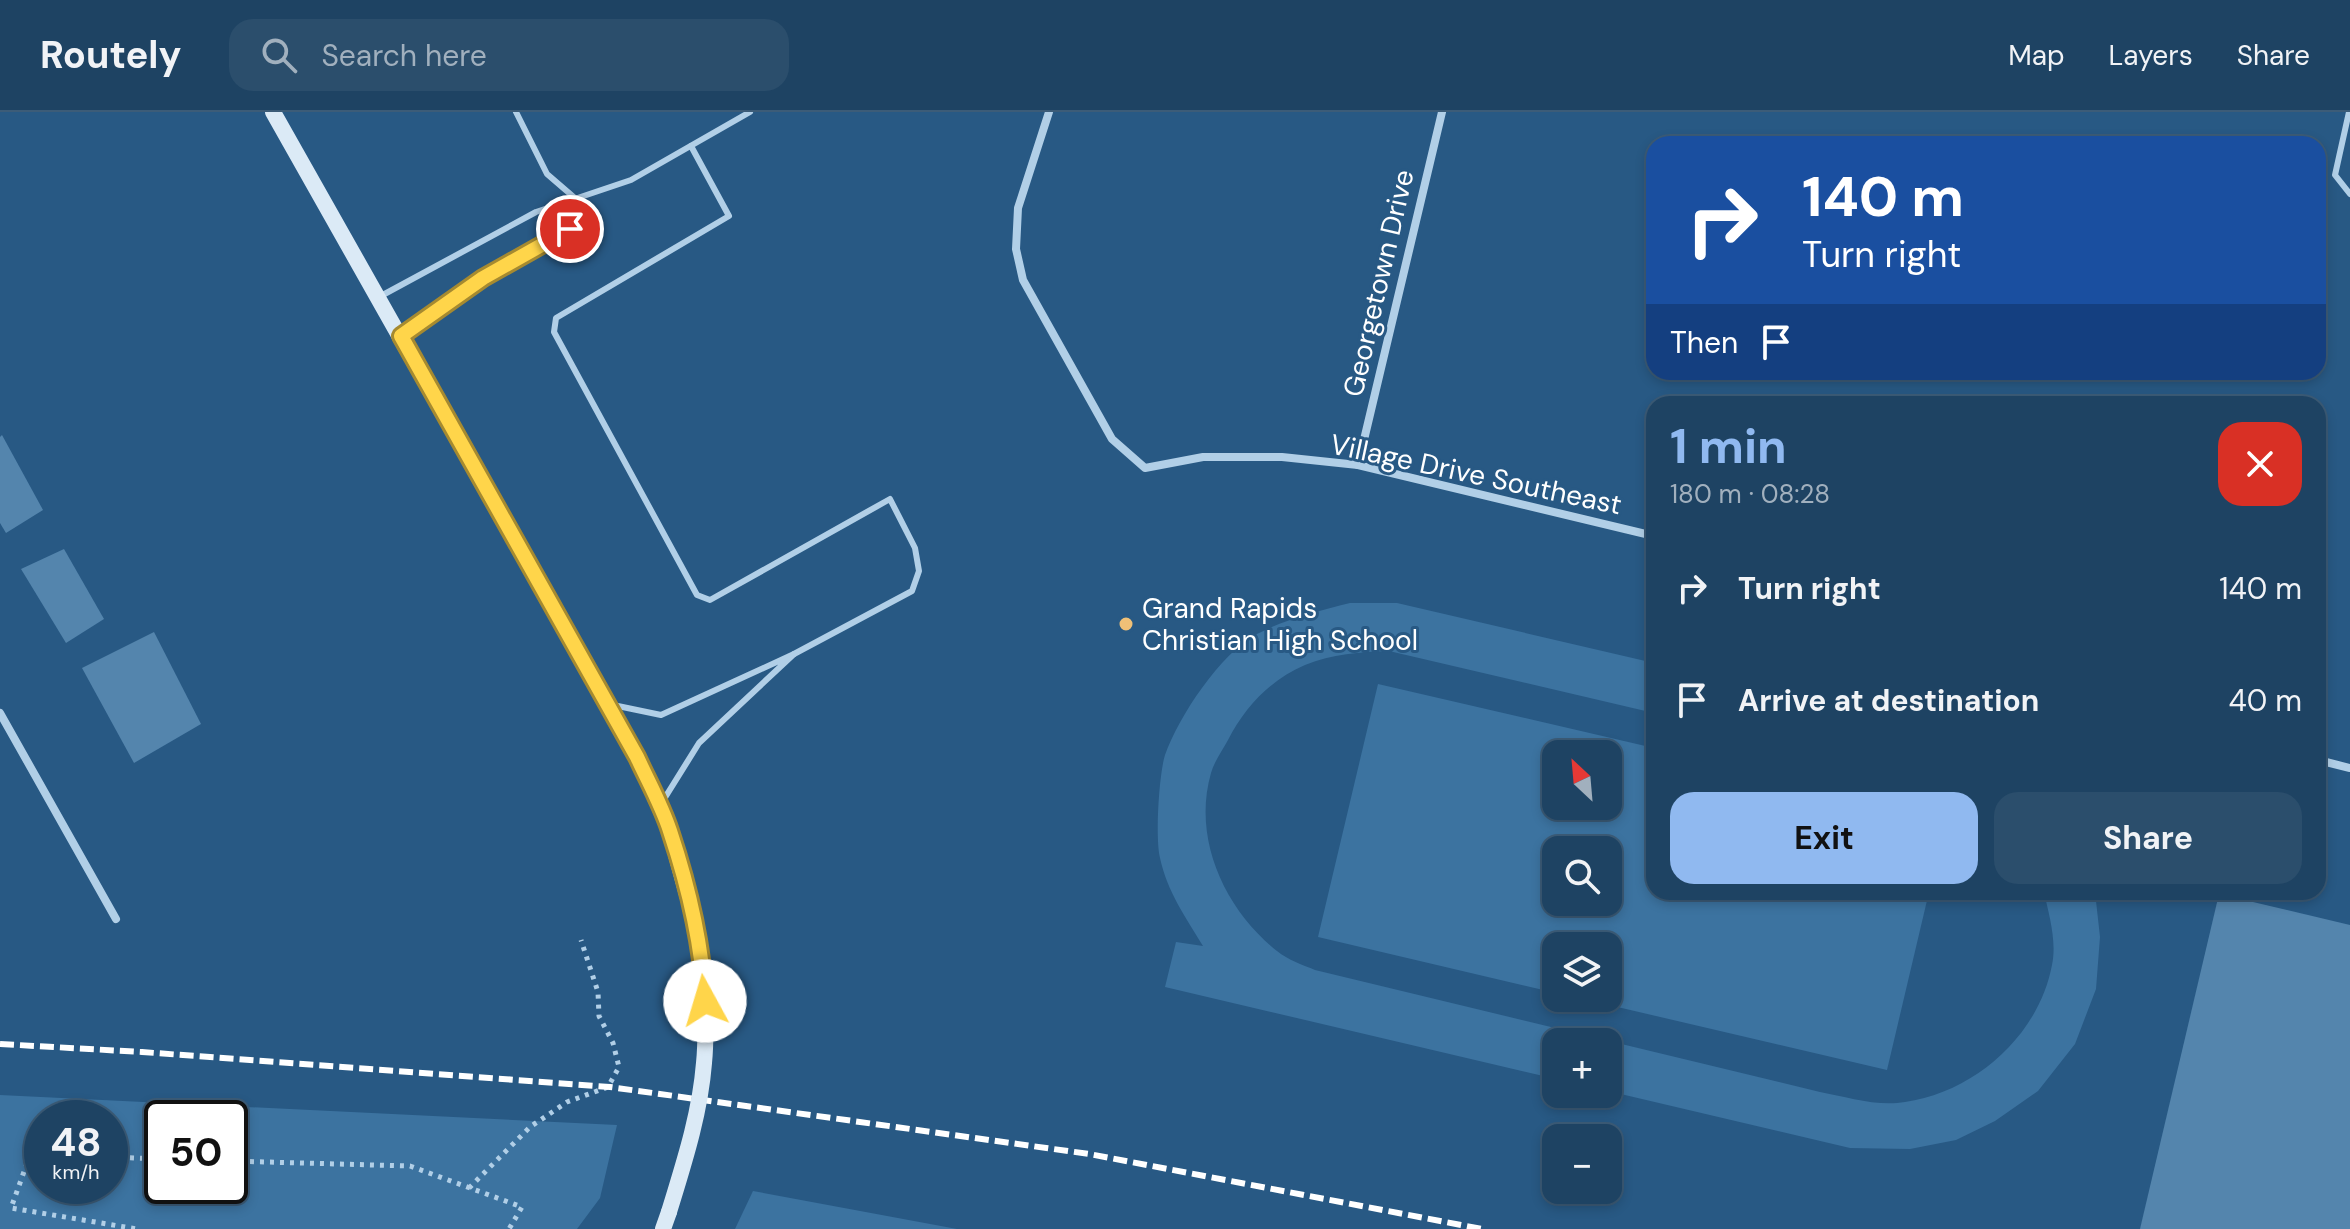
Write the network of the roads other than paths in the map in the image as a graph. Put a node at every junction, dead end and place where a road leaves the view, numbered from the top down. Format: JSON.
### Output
{"nodes":[{"id":1,"x":273,"y":112,"type":"edge"},
{"id":2,"x":516,"y":112,"type":"edge"},
{"id":3,"x":750,"y":112,"type":"edge"},
{"id":4,"x":1049,"y":112,"type":"edge"},
{"id":5,"x":1442,"y":112,"type":"edge"},
{"id":6,"x":2349,"y":112,"type":"edge"},
{"id":7,"x":691,"y":146,"type":"junction"},
{"id":8,"x":2350,"y":194,"type":"edge"},
{"id":9,"x":576,"y":199,"type":"junction"},
{"id":10,"x":379,"y":297,"type":"junction"},
{"id":11,"x":401,"y":336,"type":"junction"},
{"id":12,"x":1358,"y":465,"type":"junction"},
{"id":13,"x":1646,"y":534,"type":"edge"},
{"id":14,"x":794,"y":654,"type":"junction"},
{"id":15,"x":607,"y":704,"type":"junction"},
{"id":16,"x":0,"y":713,"type":"edge"},
{"id":17,"x":2326,"y":762,"type":"edge"},
{"id":18,"x":2350,"y":768,"type":"edge"},
{"id":19,"x":659,"y":807,"type":"junction"},
{"id":20,"x":116,"y":919,"type":"dead end"},
{"id":21,"x":663,"y":1229,"type":"edge"}],
"edges":[{"from":1,"to":10,"type":"main road"},
{"from":2,"to":9,"type":"lane"},
{"from":3,"to":7,"type":"lane"},
{"from":4,"to":12,"type":"street","name":"Village Drive Southeast"},
{"from":5,"to":12,"type":"street","name":"Georgetown Drive"},
{"from":6,"to":8,"type":"lane"},
{"from":7,"to":9,"type":"lane"},
{"from":7,"to":14,"type":"lane"},
{"from":9,"to":10,"type":"lane"},
{"from":9,"to":11,"type":"lane"},
{"from":10,"to":11,"type":"main road"},
{"from":11,"to":15,"type":"main road"},
{"from":12,"to":13,"type":"street","name":"Village Drive Southeast"},
{"from":14,"to":15,"type":"lane"},
{"from":14,"to":19,"type":"lane"},
{"from":15,"to":19,"type":"main road"},
{"from":16,"to":20,"type":"street"},
{"from":17,"to":18,"type":"street"},
{"from":19,"to":21,"type":"main road","bridge":true}]}
